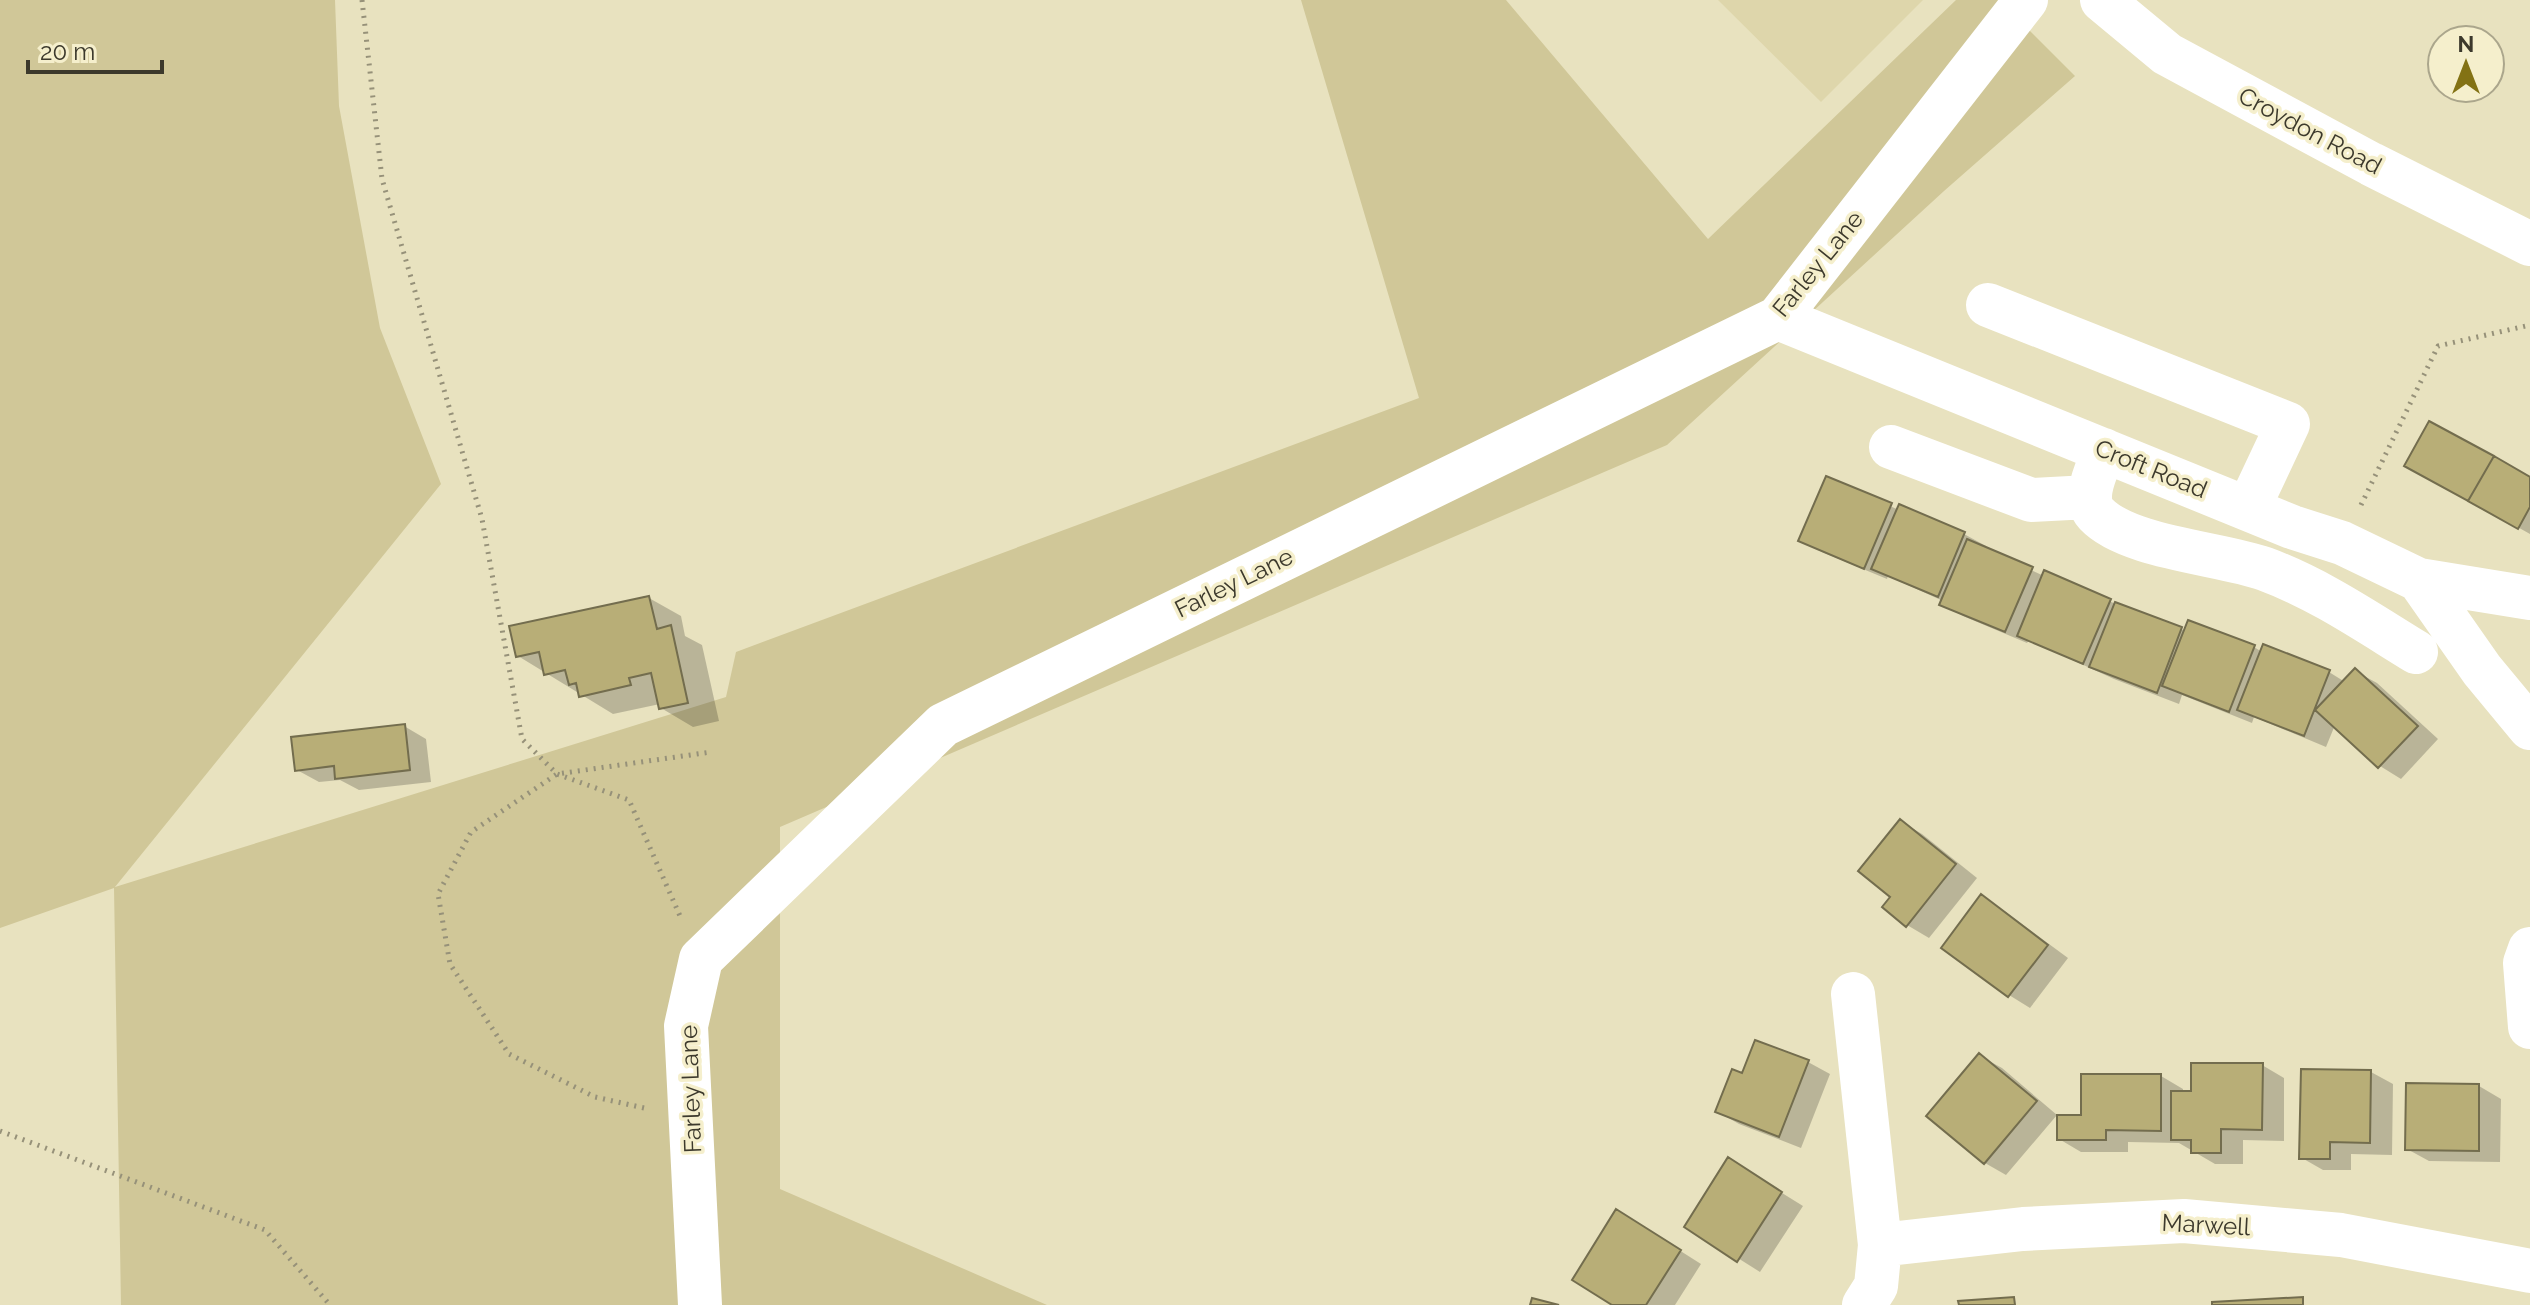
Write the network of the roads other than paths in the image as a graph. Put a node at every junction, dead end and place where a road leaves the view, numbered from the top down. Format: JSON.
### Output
{"nodes":[{"id":1,"x":2026,"y":0,"type":"edge"},
{"id":2,"x":2102,"y":0,"type":"edge"},
{"id":3,"x":2530,"y":244,"type":"edge"},
{"id":4,"x":1988,"y":305,"type":"dead end"},
{"id":5,"x":1778,"y":318,"type":"junction"},
{"id":6,"x":1891,"y":447,"type":"dead end"},
{"id":7,"x":2104,"y":450,"type":"junction"},
{"id":8,"x":2089,"y":497,"type":"junction"},
{"id":9,"x":2248,"y":509,"type":"junction"},
{"id":10,"x":2419,"y":580,"type":"junction"},
{"id":11,"x":2530,"y":598,"type":"edge"},
{"id":12,"x":2416,"y":652,"type":"dead end"},
{"id":13,"x":2530,"y":728,"type":"edge"},
{"id":14,"x":2530,"y":949,"type":"edge"},
{"id":15,"x":1853,"y":994,"type":"dead end"},
{"id":16,"x":2530,"y":1027,"type":"edge"},
{"id":17,"x":1880,"y":1245,"type":"junction"},
{"id":18,"x":2530,"y":1271,"type":"edge"},
{"id":19,"x":700,"y":1305,"type":"edge"},
{"id":20,"x":1864,"y":1305,"type":"edge"}],
"edges":[{"from":1,"to":5,"type":"street","name":"Farley Lane"},
{"from":2,"to":3,"type":"street","name":"Croydon Road"},
{"from":4,"to":9,"type":"street"},
{"from":5,"to":7,"type":"street","name":"Croft Road"},
{"from":5,"to":19,"type":"street","name":"Farley Lane"},
{"from":6,"to":8,"type":"street"},
{"from":7,"to":8,"type":"street"},
{"from":7,"to":9,"type":"street","name":"Croft Road"},
{"from":8,"to":12,"type":"street"},
{"from":9,"to":10,"type":"street","name":"Croft Road"},
{"from":10,"to":11,"type":"street","name":"Croft Road"},
{"from":10,"to":13,"type":"street"},
{"from":14,"to":16,"type":"street"},
{"from":15,"to":17,"type":"street"},
{"from":17,"to":18,"type":"street","name":"Marwell"},
{"from":17,"to":20,"type":"street"}]}
